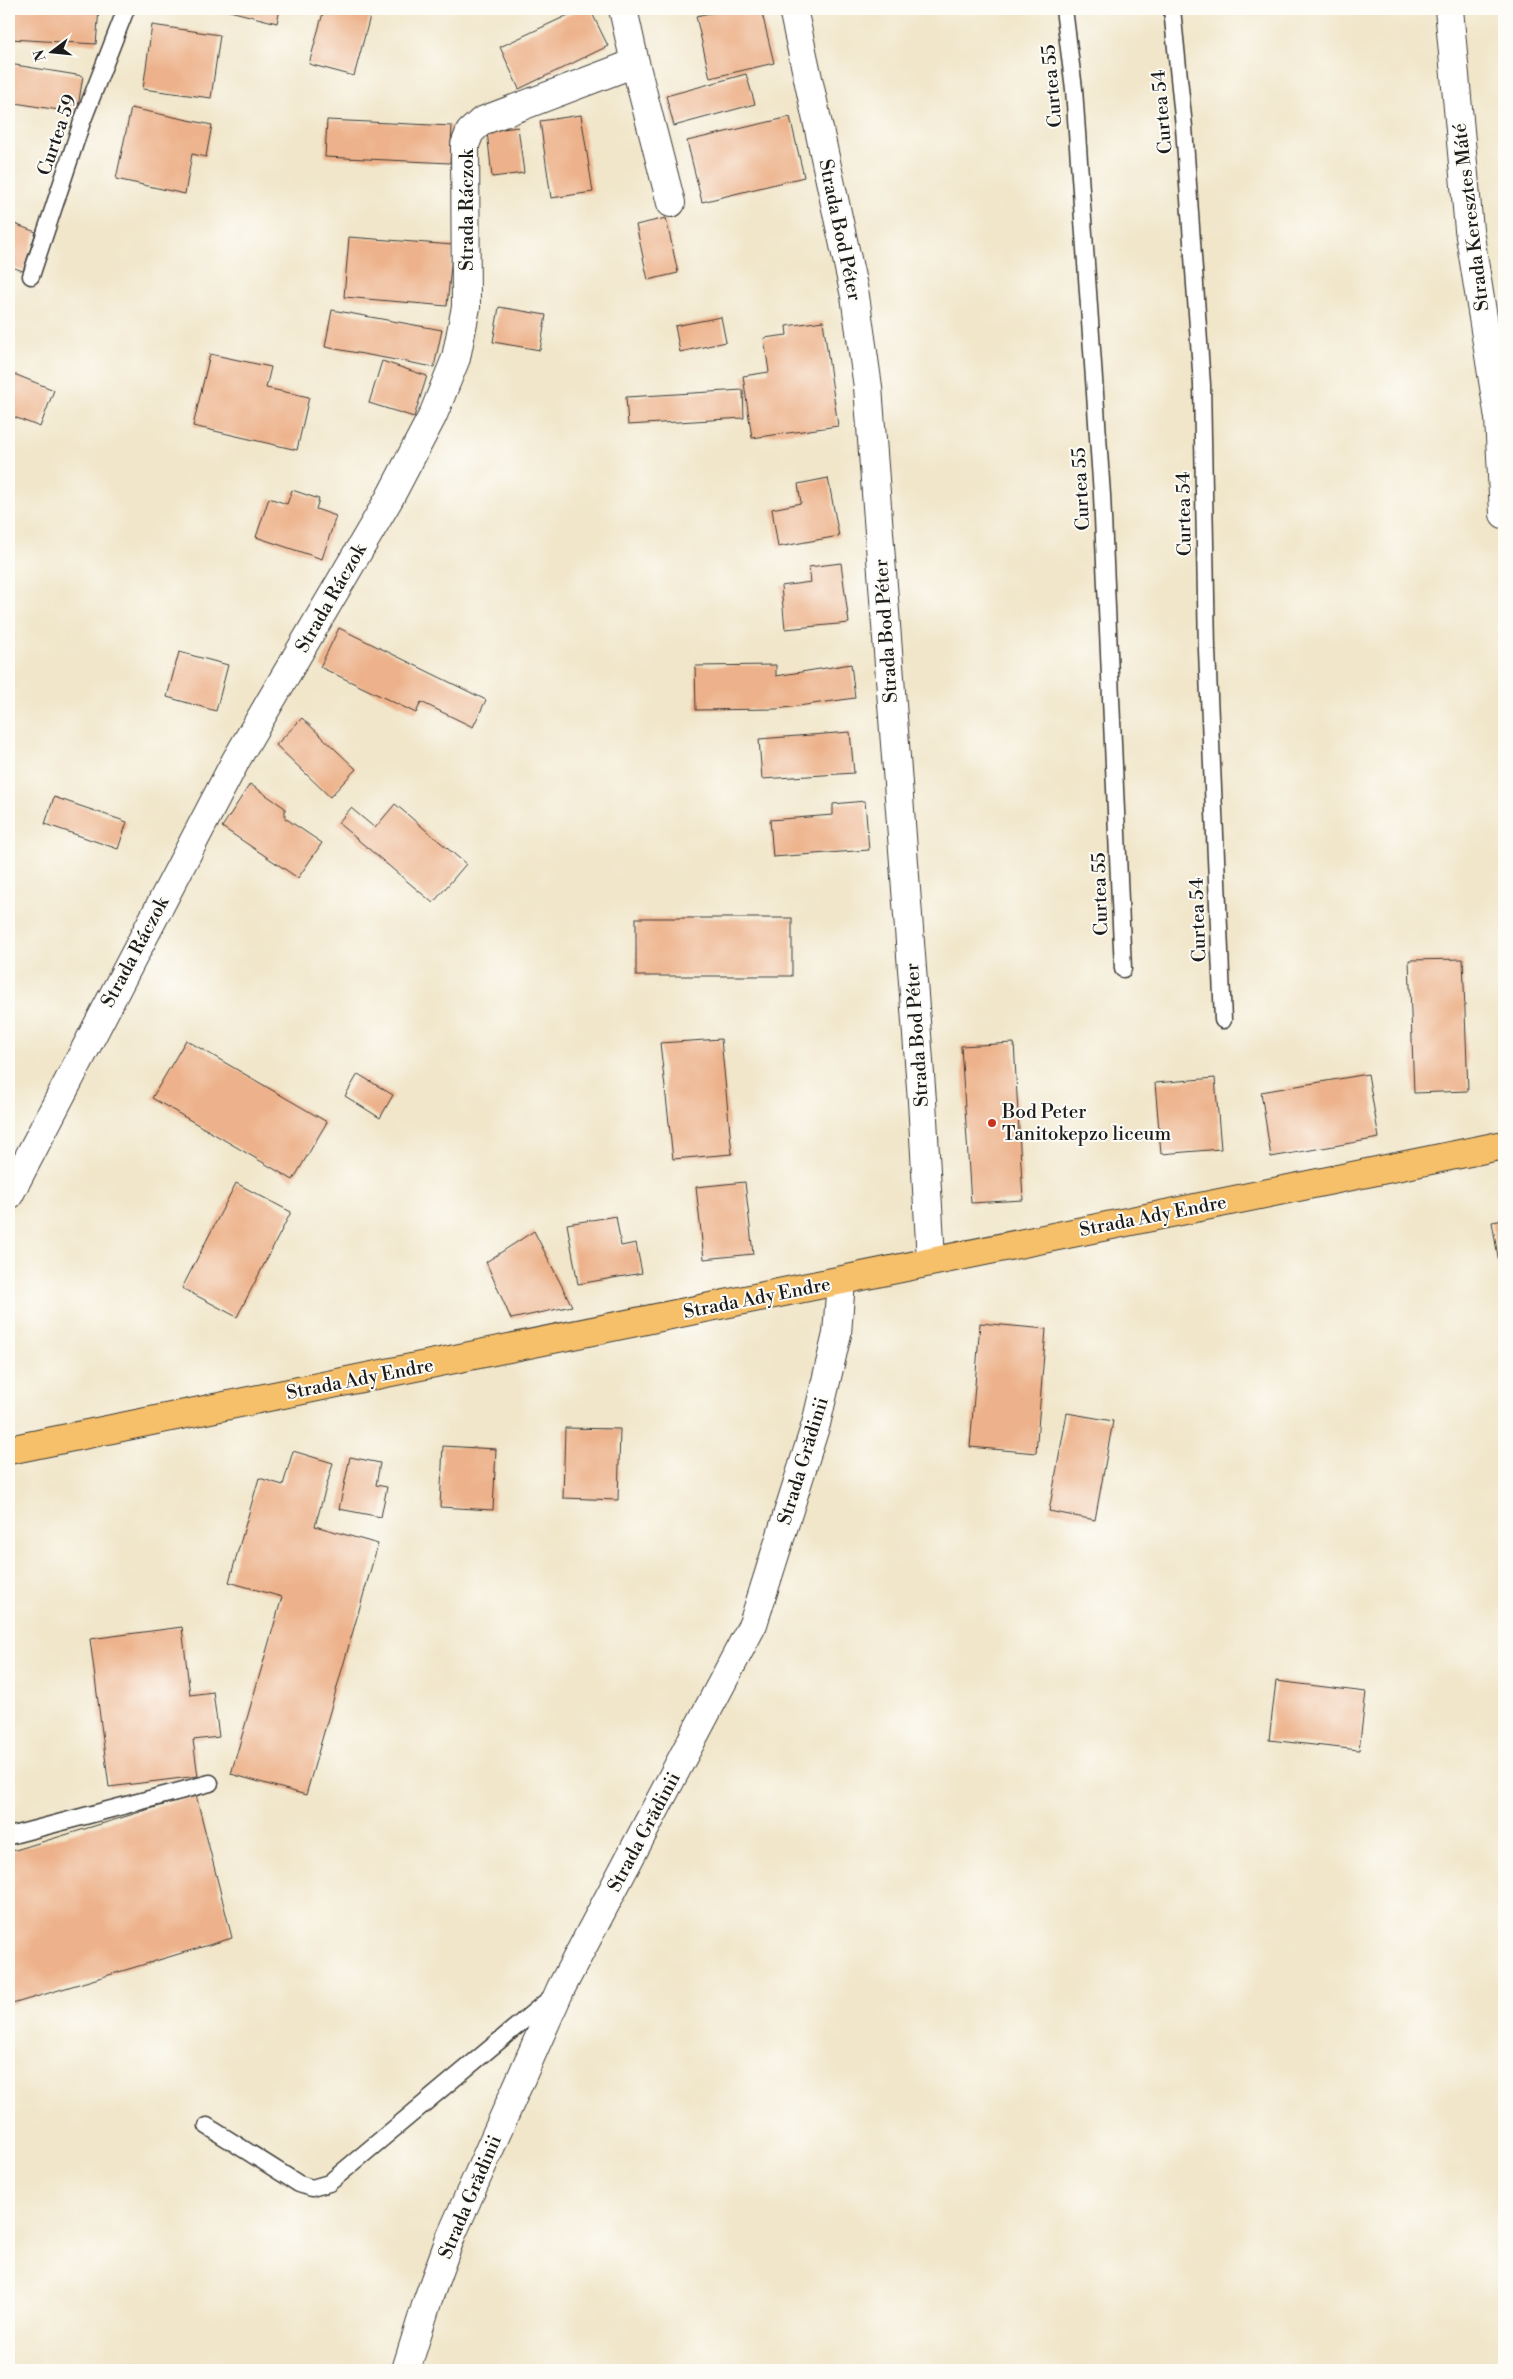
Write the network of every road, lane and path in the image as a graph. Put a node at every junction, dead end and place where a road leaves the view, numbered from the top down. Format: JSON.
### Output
{"nodes":[{"id":1,"x":126,"y":9,"type":"edge"},
{"id":2,"x":623,"y":9,"type":"edge"},
{"id":3,"x":793,"y":9,"type":"edge"},
{"id":4,"x":1064,"y":9,"type":"edge"},
{"id":5,"x":1172,"y":9,"type":"edge"},
{"id":6,"x":1449,"y":9,"type":"edge"},
{"id":7,"x":635,"y":63,"type":"junction"},
{"id":8,"x":671,"y":203,"type":"dead end"},
{"id":9,"x":31,"y":276,"type":"dead end"},
{"id":10,"x":1504,"y":514,"type":"edge"},
{"id":11,"x":1123,"y":969,"type":"dead end"},
{"id":12,"x":1223,"y":1020,"type":"dead end"},
{"id":13,"x":1504,"y":1145,"type":"edge"},
{"id":14,"x":9,"y":1195,"type":"edge"},
{"id":15,"x":931,"y":1260,"type":"junction"},
{"id":16,"x":841,"y":1281,"type":"junction"},
{"id":17,"x":9,"y":1450,"type":"edge"},
{"id":18,"x":210,"y":1783,"type":"dead end"},
{"id":19,"x":9,"y":1836,"type":"edge"},
{"id":20,"x":561,"y":1988,"type":"junction"},
{"id":21,"x":207,"y":2126,"type":"dead end"},
{"id":22,"x":406,"y":2370,"type":"edge"}],
"edges":[{"from":1,"to":9,"type":"lane","name":"Curtea 59"},
{"from":2,"to":7,"type":"street"},
{"from":3,"to":15,"type":"street","name":"Strada Bod Péter"},
{"from":4,"to":11,"type":"lane","name":"Curtea 55"},
{"from":5,"to":12,"type":"lane","name":"Curtea 54"},
{"from":6,"to":10,"type":"street","name":"Strada Keresztes Máté"},
{"from":7,"to":8,"type":"street"},
{"from":7,"to":14,"type":"street","name":"Strada Ráczok"},
{"from":13,"to":15,"type":"main road","name":"Strada Ady Endre"},
{"from":15,"to":16,"type":"main road","name":"Strada Ady Endre"},
{"from":16,"to":17,"type":"main road","name":"Strada Ady Endre"},
{"from":16,"to":20,"type":"street","name":"Strada Grădinii"},
{"from":18,"to":19,"type":"lane"},
{"from":20,"to":21,"type":"lane"},
{"from":20,"to":22,"type":"street","name":"Strada Grădinii"}]}
